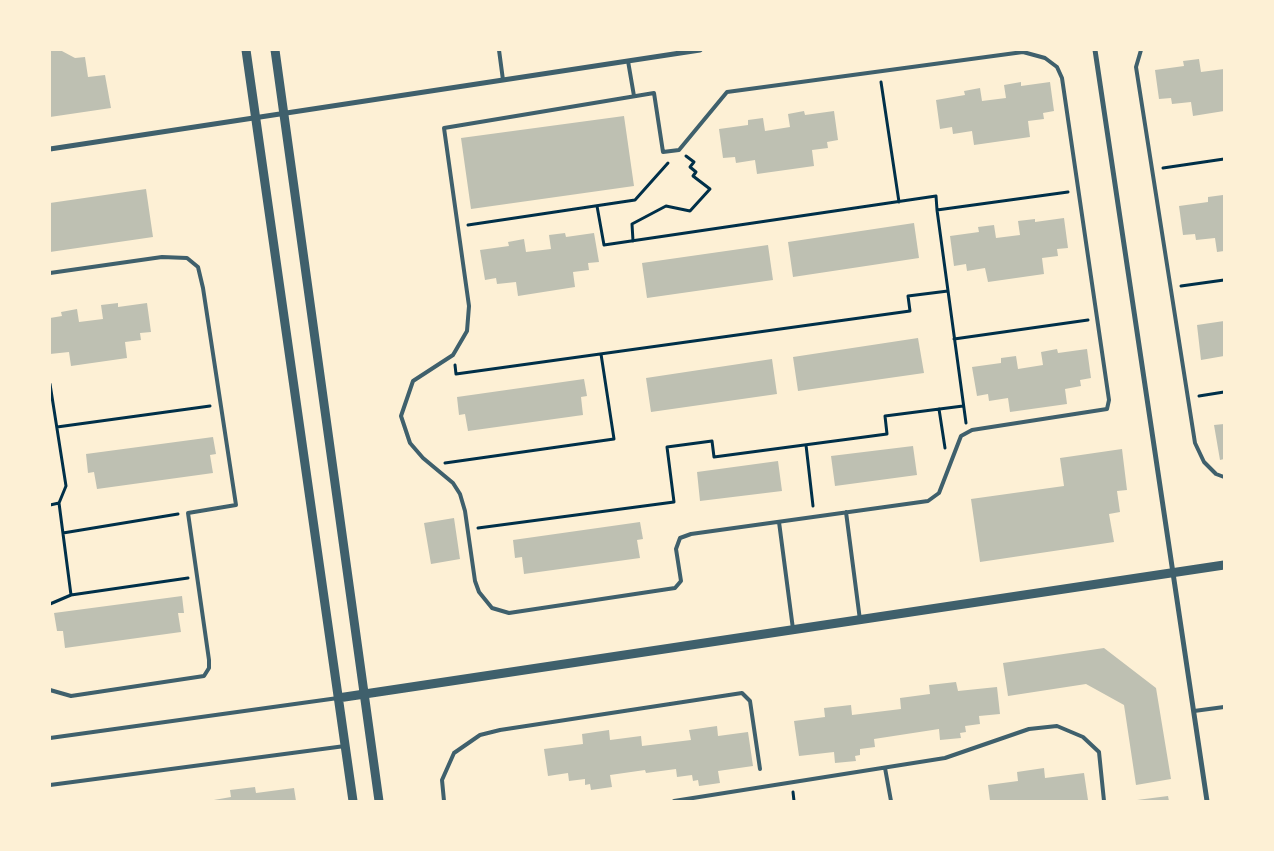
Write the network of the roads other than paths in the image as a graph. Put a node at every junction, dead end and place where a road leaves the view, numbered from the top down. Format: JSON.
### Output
{"nodes":[{"id":1,"x":246,"y":50,"type":"edge"},
{"id":2,"x":275,"y":50,"type":"edge"},
{"id":3,"x":499,"y":50,"type":"edge"},
{"id":4,"x":700,"y":50,"type":"edge"},
{"id":5,"x":1095,"y":50,"type":"edge"},
{"id":6,"x":1141,"y":50,"type":"edge"},
{"id":7,"x":628,"y":61,"type":"junction"},
{"id":8,"x":503,"y":80,"type":"junction"},
{"id":9,"x":634,"y":96,"type":"junction"},
{"id":10,"x":284,"y":114,"type":"junction"},
{"id":11,"x":255,"y":118,"type":"junction"},
{"id":12,"x":50,"y":148,"type":"edge"},
{"id":13,"x":50,"y":273,"type":"edge"},
{"id":14,"x":1224,"y":477,"type":"edge"},
{"id":15,"x":846,"y":512,"type":"junction"},
{"id":16,"x":779,"y":522,"type":"junction"},
{"id":17,"x":1224,"y":565,"type":"edge"},
{"id":18,"x":1174,"y":573,"type":"junction"},
{"id":19,"x":860,"y":620,"type":"junction"},
{"id":20,"x":793,"y":630,"type":"junction"},
{"id":21,"x":50,"y":690,"type":"edge"},
{"id":22,"x":363,"y":695,"type":"junction"},
{"id":23,"x":338,"y":698,"type":"junction"},
{"id":24,"x":1224,"y":707,"type":"edge"},
{"id":25,"x":1194,"y":711,"type":"junction"},
{"id":26,"x":50,"y":738,"type":"edge"},
{"id":27,"x":345,"y":746,"type":"junction"},
{"id":28,"x":886,"y":768,"type":"junction"},
{"id":29,"x":760,"y":769,"type":"dead end"},
{"id":30,"x":50,"y":785,"type":"edge"},
{"id":31,"x":353,"y":801,"type":"edge"},
{"id":32,"x":378,"y":801,"type":"edge"},
{"id":33,"x":444,"y":801,"type":"edge"},
{"id":34,"x":674,"y":801,"type":"edge"},
{"id":35,"x":891,"y":801,"type":"edge"},
{"id":36,"x":1104,"y":801,"type":"edge"},
{"id":37,"x":1207,"y":801,"type":"edge"}],
"edges":[{"from":1,"to":11,"type":"street"},
{"from":2,"to":10,"type":"street"},
{"from":3,"to":8,"type":"lane"},
{"from":4,"to":7,"type":"street"},
{"from":5,"to":18,"type":"street"},
{"from":6,"to":14,"type":"lane"},
{"from":7,"to":8,"type":"street"},
{"from":7,"to":9,"type":"lane"},
{"from":8,"to":10,"type":"street"},
{"from":9,"to":15,"type":"lane"},
{"from":9,"to":16,"type":"lane"},
{"from":10,"to":11,"type":"street"},
{"from":10,"to":22,"type":"street"},
{"from":11,"to":12,"type":"street"},
{"from":11,"to":23,"type":"street"},
{"from":13,"to":21,"type":"lane"},
{"from":15,"to":16,"type":"lane"},
{"from":15,"to":19,"type":"lane"},
{"from":16,"to":20,"type":"lane"},
{"from":17,"to":18,"type":"street"},
{"from":18,"to":19,"type":"street"},
{"from":18,"to":25,"type":"street"},
{"from":19,"to":20,"type":"street"},
{"from":20,"to":22,"type":"street"},
{"from":22,"to":23,"type":"street"},
{"from":22,"to":32,"type":"street"},
{"from":23,"to":26,"type":"lane"},
{"from":23,"to":27,"type":"street"},
{"from":24,"to":25,"type":"lane"},
{"from":25,"to":37,"type":"street"},
{"from":27,"to":30,"type":"lane"},
{"from":27,"to":31,"type":"street"},
{"from":28,"to":34,"type":"lane"},
{"from":28,"to":35,"type":"lane"},
{"from":28,"to":36,"type":"lane"},
{"from":29,"to":33,"type":"lane"}]}
